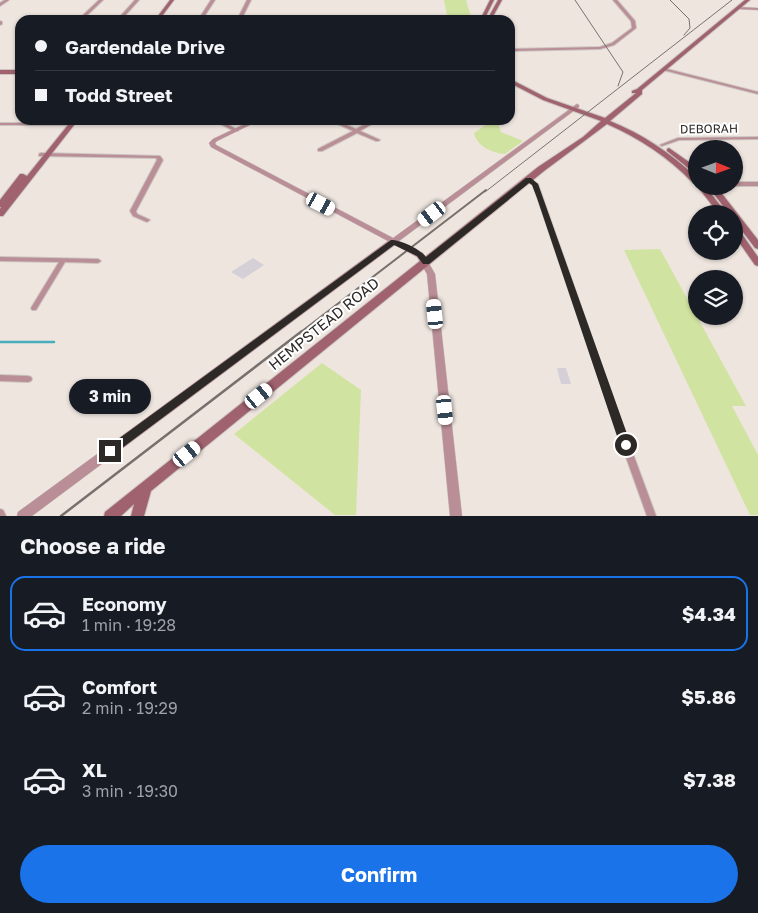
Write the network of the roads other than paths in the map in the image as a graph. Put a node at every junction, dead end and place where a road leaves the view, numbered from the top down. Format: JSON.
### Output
{"nodes":[{"id":1,"x":7,"y":0,"type":"edge"},
{"id":2,"x":101,"y":0,"type":"edge"},
{"id":3,"x":137,"y":0,"type":"edge"},
{"id":4,"x":213,"y":0,"type":"edge"},
{"id":5,"x":249,"y":0,"type":"edge"},
{"id":6,"x":492,"y":0,"type":"edge"},
{"id":7,"x":500,"y":0,"type":"edge"},
{"id":8,"x":615,"y":0,"type":"edge"},
{"id":9,"x":748,"y":0,"type":"edge"},
{"id":10,"x":175,"y":1,"type":"edge"},
{"id":11,"x":1,"y":2,"type":"edge"},
{"id":12,"x":738,"y":8,"type":"junction"},
{"id":13,"x":758,"y":9,"type":"edge"},
{"id":14,"x":85,"y":15,"type":"edge"},
{"id":15,"x":124,"y":15,"type":"edge"},
{"id":16,"x":163,"y":15,"type":"edge"},
{"id":17,"x":203,"y":15,"type":"edge"},
{"id":18,"x":242,"y":15,"type":"edge"},
{"id":19,"x":484,"y":15,"type":"edge"},
{"id":20,"x":492,"y":15,"type":"edge"},
{"id":21,"x":515,"y":50,"type":"edge"},
{"id":22,"x":664,"y":70,"type":"junction"},
{"id":23,"x":0,"y":72,"type":"edge"},
{"id":24,"x":15,"y":72,"type":"edge"},
{"id":25,"x":515,"y":77,"type":"edge"},
{"id":26,"x":515,"y":83,"type":"edge"},
{"id":27,"x":529,"y":90,"type":"junction"},
{"id":28,"x":639,"y":90,"type":"joint"},
{"id":29,"x":758,"y":93,"type":"edge"},
{"id":30,"x":575,"y":108,"type":"junction"},
{"id":31,"x":605,"y":118,"type":"junction"},
{"id":32,"x":0,"y":124,"type":"edge"},
{"id":33,"x":15,"y":124,"type":"edge"},
{"id":34,"x":68,"y":125,"type":"edge"},
{"id":35,"x":226,"y":125,"type":"edge"},
{"id":36,"x":246,"y":125,"type":"edge"},
{"id":37,"x":343,"y":125,"type":"edge"},
{"id":38,"x":368,"y":125,"type":"edge"},
{"id":39,"x":236,"y":130,"type":"junction"},
{"id":40,"x":357,"y":131,"type":"junction"},
{"id":41,"x":758,"y":138,"type":"edge"},
{"id":42,"x":378,"y":140,"type":"dead end"},
{"id":43,"x":662,"y":145,"type":"junction"},
{"id":44,"x":320,"y":150,"type":"dead end"},
{"id":45,"x":44,"y":155,"type":"junction"},
{"id":46,"x":158,"y":156,"type":"joint"},
{"id":47,"x":688,"y":164,"type":"edge"},
{"id":48,"x":688,"y":172,"type":"edge"},
{"id":49,"x":528,"y":180,"type":"junction"},
{"id":50,"x":743,"y":184,"type":"edge"},
{"id":51,"x":758,"y":184,"type":"edge"},
{"id":52,"x":0,"y":194,"type":"edge"},
{"id":53,"x":13,"y":194,"type":"junction"},
{"id":54,"x":708,"y":195,"type":"edge"},
{"id":55,"x":719,"y":195,"type":"edge"},
{"id":56,"x":0,"y":205,"type":"edge"},
{"id":57,"x":716,"y":205,"type":"edge"},
{"id":58,"x":133,"y":213,"type":"joint"},
{"id":59,"x":0,"y":214,"type":"edge"},
{"id":60,"x":146,"y":220,"type":"dead end"},
{"id":61,"x":743,"y":237,"type":"edge"},
{"id":62,"x":752,"y":238,"type":"junction"},
{"id":63,"x":743,"y":241,"type":"edge"},
{"id":64,"x":394,"y":242,"type":"junction"},
{"id":65,"x":758,"y":246,"type":"edge"},
{"id":66,"x":0,"y":259,"type":"edge"},
{"id":67,"x":63,"y":260,"type":"junction"},
{"id":68,"x":98,"y":261,"type":"dead end"},
{"id":69,"x":426,"y":262,"type":"junction"},
{"id":70,"x":758,"y":263,"type":"edge"},
{"id":71,"x":34,"y":308,"type":"dead end"},
{"id":72,"x":0,"y":378,"type":"edge"},
{"id":73,"x":28,"y":379,"type":"dead end"},
{"id":74,"x":146,"y":487,"type":"junction"},
{"id":75,"x":116,"y":513,"type":"edge"},
{"id":76,"x":22,"y":516,"type":"edge"},
{"id":77,"x":137,"y":516,"type":"edge"},
{"id":78,"x":456,"y":516,"type":"edge"},
{"id":79,"x":652,"y":516,"type":"edge"}],
"edges":[{"from":1,"to":11,"type":"street"},
{"from":2,"to":14,"type":"street"},
{"from":3,"to":15,"type":"street"},
{"from":4,"to":17,"type":"street"},
{"from":5,"to":18,"type":"street"},
{"from":6,"to":19,"type":"main road"},
{"from":7,"to":20,"type":"main road"},
{"from":8,"to":21,"type":"street"},
{"from":9,"to":12,"type":"main road","name":"HEMPSTEAD ROAD"},
{"from":10,"to":16,"type":"main road"},
{"from":12,"to":13,"type":"street"},
{"from":12,"to":22,"type":"main road","name":"HEMPSTEAD ROAD"},
{"from":22,"to":28,"type":"main road","name":"HEMPSTEAD ROAD"},
{"from":22,"to":29,"type":"street"},
{"from":23,"to":24,"type":"main road"},
{"from":25,"to":27,"type":"main road"},
{"from":26,"to":27,"type":"main road"},
{"from":27,"to":30,"type":"main road"},
{"from":28,"to":31,"type":"main road","name":"HEMPSTEAD ROAD"},
{"from":30,"to":31,"type":"main road"},
{"from":30,"to":64,"type":"street"},
{"from":31,"to":43,"type":"main road"},
{"from":31,"to":48,"type":"main road"},
{"from":31,"to":49,"type":"main road","name":"HEMPSTEAD ROAD"},
{"from":32,"to":33,"type":"street"},
{"from":34,"to":45,"type":"main road"},
{"from":35,"to":39,"type":"street"},
{"from":36,"to":39,"type":"street"},
{"from":37,"to":40,"type":"street"},
{"from":38,"to":40,"type":"street"},
{"from":39,"to":64,"type":"street"},
{"from":40,"to":42,"type":"street"},
{"from":40,"to":44,"type":"street"},
{"from":41,"to":43,"type":"street","name":"DEBORAH"},
{"from":43,"to":47,"type":"main road"},
{"from":45,"to":46,"type":"street"},
{"from":45,"to":53,"type":"main road"},
{"from":46,"to":58,"type":"street"},
{"from":49,"to":69,"type":"main road","name":"HEMPSTEAD ROAD"},
{"from":49,"to":79,"type":"street"},
{"from":50,"to":51,"type":"street"},
{"from":52,"to":53,"type":"street"},
{"from":53,"to":56,"type":"main road"},
{"from":53,"to":59,"type":"main road"},
{"from":54,"to":57,"type":"main road"},
{"from":55,"to":62,"type":"main road"},
{"from":58,"to":60,"type":"street"},
{"from":61,"to":62,"type":"main road"},
{"from":62,"to":65,"type":"main road"},
{"from":63,"to":70,"type":"main road"},
{"from":64,"to":69,"type":"street"},
{"from":64,"to":76,"type":"street"},
{"from":66,"to":67,"type":"street"},
{"from":67,"to":68,"type":"street"},
{"from":67,"to":71,"type":"street"},
{"from":69,"to":74,"type":"main road","name":"HEMPSTEAD ROAD"},
{"from":69,"to":78,"type":"street"},
{"from":72,"to":73,"type":"street"},
{"from":74,"to":75,"type":"main road","name":"HEMPSTEAD ROAD"},
{"from":74,"to":77,"type":"main road"}]}
